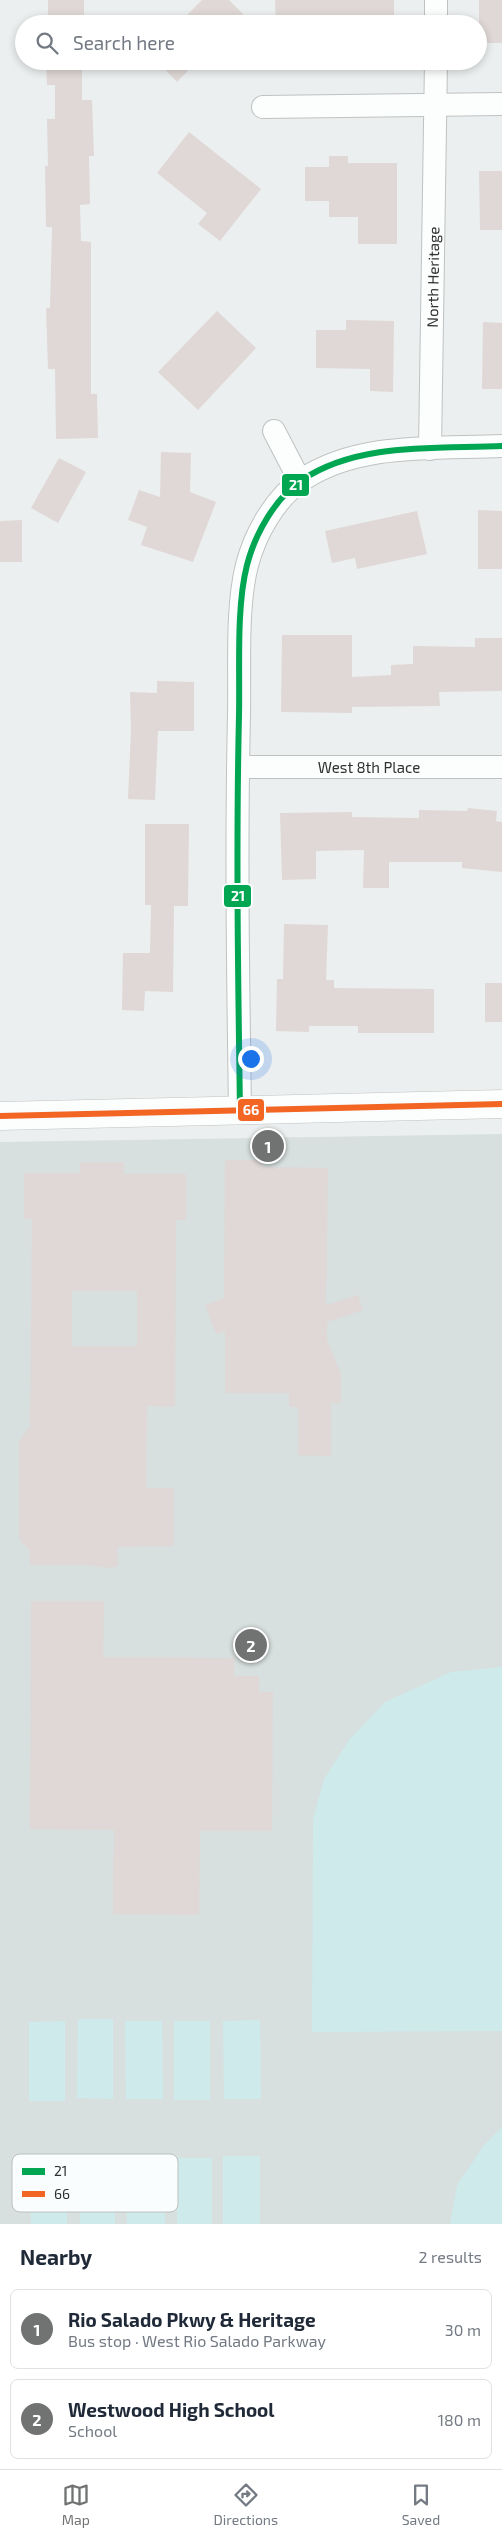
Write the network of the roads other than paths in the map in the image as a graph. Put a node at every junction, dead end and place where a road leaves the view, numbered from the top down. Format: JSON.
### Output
{"nodes":[{"id":1,"x":436,"y":0,"type":"edge"},
{"id":2,"x":436,"y":15,"type":"edge"},
{"id":3,"x":436,"y":70,"type":"edge"},
{"id":4,"x":436,"y":104,"type":"junction"},
{"id":5,"x":502,"y":104,"type":"edge"},
{"id":6,"x":263,"y":107,"type":"dead end"},
{"id":7,"x":274,"y":431,"type":"dead end"},
{"id":8,"x":502,"y":446,"type":"edge"},
{"id":9,"x":430,"y":449,"type":"junction"},
{"id":10,"x":300,"y":481,"type":"junction"},
{"id":11,"x":238,"y":767,"type":"junction"},
{"id":12,"x":502,"y":767,"type":"edge"},
{"id":13,"x":502,"y":1104,"type":"edge"},
{"id":14,"x":240,"y":1110,"type":"junction"},
{"id":15,"x":0,"y":1116,"type":"edge"}],
"edges":[{"from":1,"to":2,"type":"street"},
{"from":3,"to":4,"type":"street","name":"North Heritage"},
{"from":4,"to":5,"type":"street"},
{"from":4,"to":6,"type":"street"},
{"from":4,"to":9,"type":"street","name":"North Heritage"},
{"from":7,"to":10,"type":"street"},
{"from":8,"to":9,"type":"street"},
{"from":9,"to":10,"type":"street"},
{"from":10,"to":11,"type":"street"},
{"from":11,"to":12,"type":"street","name":"West 8th Place"},
{"from":11,"to":14,"type":"street"},
{"from":13,"to":14,"type":"main road"},
{"from":14,"to":15,"type":"main road"}]}
